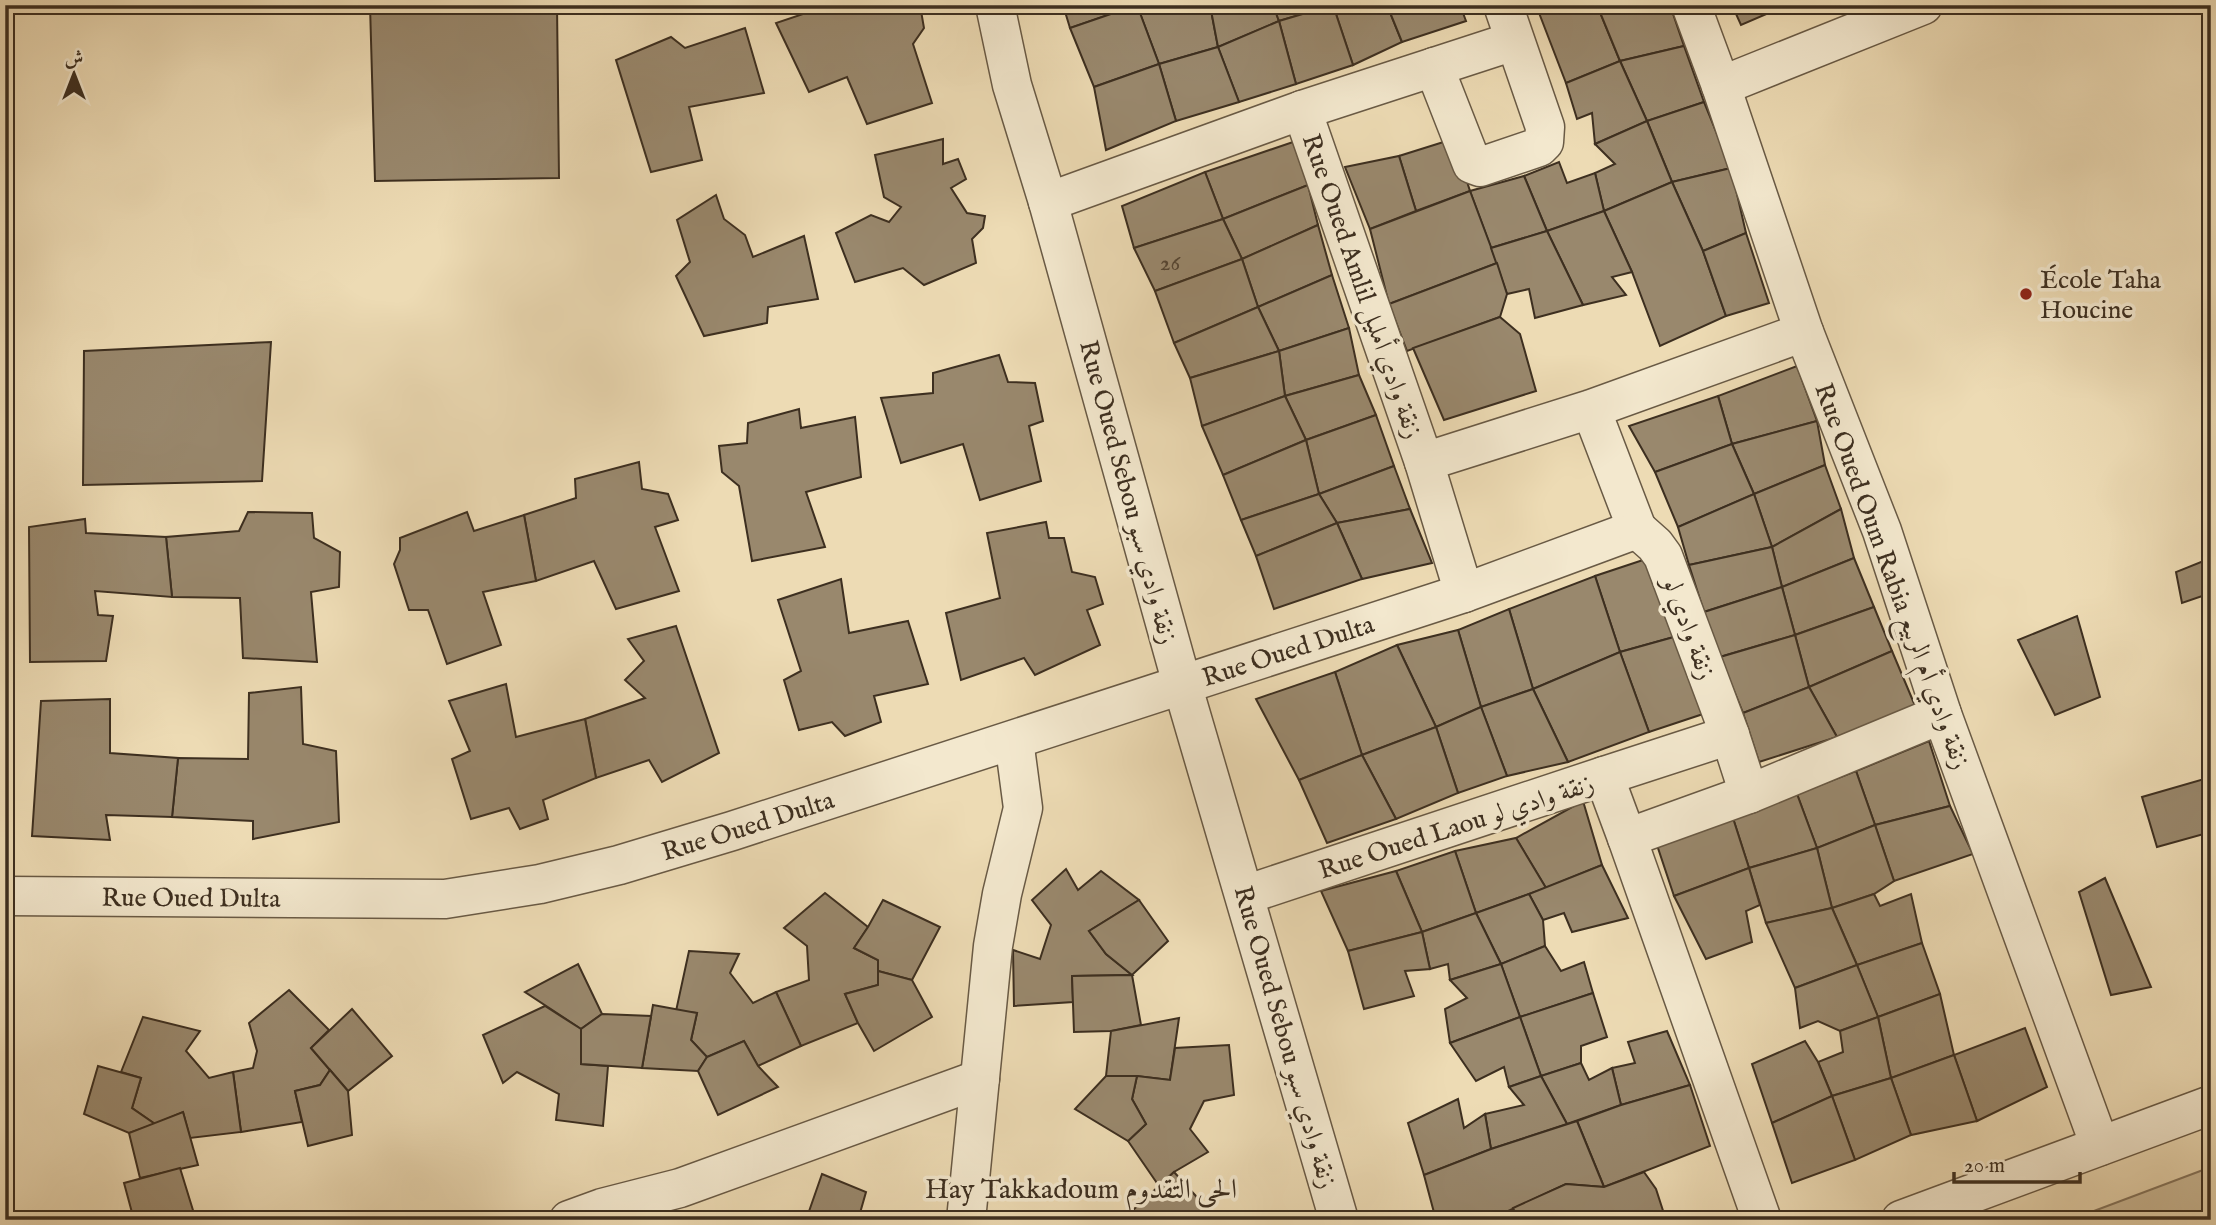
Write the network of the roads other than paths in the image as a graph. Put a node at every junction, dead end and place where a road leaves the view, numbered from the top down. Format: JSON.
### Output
{"nodes":[{"id":1,"x":995,"y":5,"type":"edge"},
{"id":2,"x":1691,"y":5,"type":"edge"},
{"id":3,"x":1923,"y":5,"type":"edge"},
{"id":4,"x":1509,"y":23,"type":"edge"},
{"id":5,"x":1434,"y":67,"type":"junction"},
{"id":6,"x":1721,"y":86,"type":"junction"},
{"id":7,"x":1302,"y":110,"type":"junction"},
{"id":8,"x":1048,"y":202,"type":"junction"},
{"id":9,"x":1804,"y":332,"type":"junction"},
{"id":10,"x":1591,"y":409,"type":"junction"},
{"id":11,"x":1424,"y":462,"type":"junction"},
{"id":12,"x":1637,"y":529,"type":"junction"},
{"id":13,"x":1464,"y":593,"type":"junction"},
{"id":14,"x":1182,"y":684,"type":"junction"},
{"id":15,"x":1942,"y":714,"type":"junction"},
{"id":16,"x":1730,"y":735,"type":"junction"},
{"id":17,"x":1014,"y":740,"type":"junction"},
{"id":18,"x":1604,"y":776,"type":"junction"},
{"id":19,"x":1749,"y":794,"type":"junction"},
{"id":20,"x":1627,"y":838,"type":"junction"},
{"id":21,"x":1245,"y":895,"type":"junction"},
{"id":22,"x":5,"y":896,"type":"edge"},
{"id":23,"x":980,"y":1079,"type":"junction"},
{"id":24,"x":2211,"y":1105,"type":"edge"},
{"id":25,"x":2100,"y":1146,"type":"junction"},
{"id":26,"x":569,"y":1220,"type":"edge"},
{"id":27,"x":966,"y":1220,"type":"edge"},
{"id":28,"x":1339,"y":1220,"type":"edge"},
{"id":29,"x":1762,"y":1220,"type":"edge"},
{"id":30,"x":1900,"y":1220,"type":"edge"}],
"edges":[{"from":1,"to":8,"type":"street","name":"Rue Oued Sebou زنقة وادي سبو"},
{"from":2,"to":6,"type":"street","name":"Rue Oued Oum Rabia زنقة وادي أم الربيع"},
{"from":3,"to":6,"type":"street"},
{"from":4,"to":5,"type":"street"},
{"from":4,"to":5,"type":"street"},
{"from":5,"to":7,"type":"street"},
{"from":6,"to":9,"type":"street","name":"Rue Oued Oum Rabia زنقة وادي أم الربيع"},
{"from":7,"to":8,"type":"street"},
{"from":7,"to":11,"type":"street","name":"Rue Oued Amlil زنقة وادي أمليل"},
{"from":8,"to":14,"type":"street","name":"Rue Oued Sebou زنقة وادي سبو"},
{"from":9,"to":10,"type":"street"},
{"from":9,"to":15,"type":"street","name":"Rue Oued Oum Rabia زنقة وادي أم الربيع"},
{"from":10,"to":11,"type":"street"},
{"from":10,"to":12,"type":"street"},
{"from":11,"to":13,"type":"street"},
{"from":12,"to":13,"type":"street","name":"Rue Oued Dulta"},
{"from":12,"to":16,"type":"street","name":"زنقة وادي لو"},
{"from":13,"to":14,"type":"street","name":"Rue Oued Dulta"},
{"from":14,"to":17,"type":"street","name":"Rue Oued Dulta"},
{"from":14,"to":21,"type":"street","name":"Rue Oued Sebou زنقة وادي سبو"},
{"from":15,"to":19,"type":"street"},
{"from":15,"to":25,"type":"street","name":"Rue Oued Oum Rabia زنقة وادي أم الربيع"},
{"from":16,"to":18,"type":"street"},
{"from":16,"to":19,"type":"street","name":"زنقة وادي لو"},
{"from":17,"to":22,"type":"street","name":"Rue Oued Dulta"},
{"from":17,"to":23,"type":"street"},
{"from":18,"to":20,"type":"street","name":"Rue Oued Laou زنقة وادي لو"},
{"from":18,"to":21,"type":"street","name":"Rue Oued Laou زنقة وادي لو"},
{"from":19,"to":20,"type":"street"},
{"from":20,"to":29,"type":"street","name":"Rue Oued Laou زنقة وادي لو"},
{"from":21,"to":28,"type":"street","name":"Rue Oued Sebou زنقة وادي سبو"},
{"from":23,"to":26,"type":"street"},
{"from":23,"to":27,"type":"street"},
{"from":24,"to":25,"type":"street"},
{"from":25,"to":30,"type":"street"}]}
